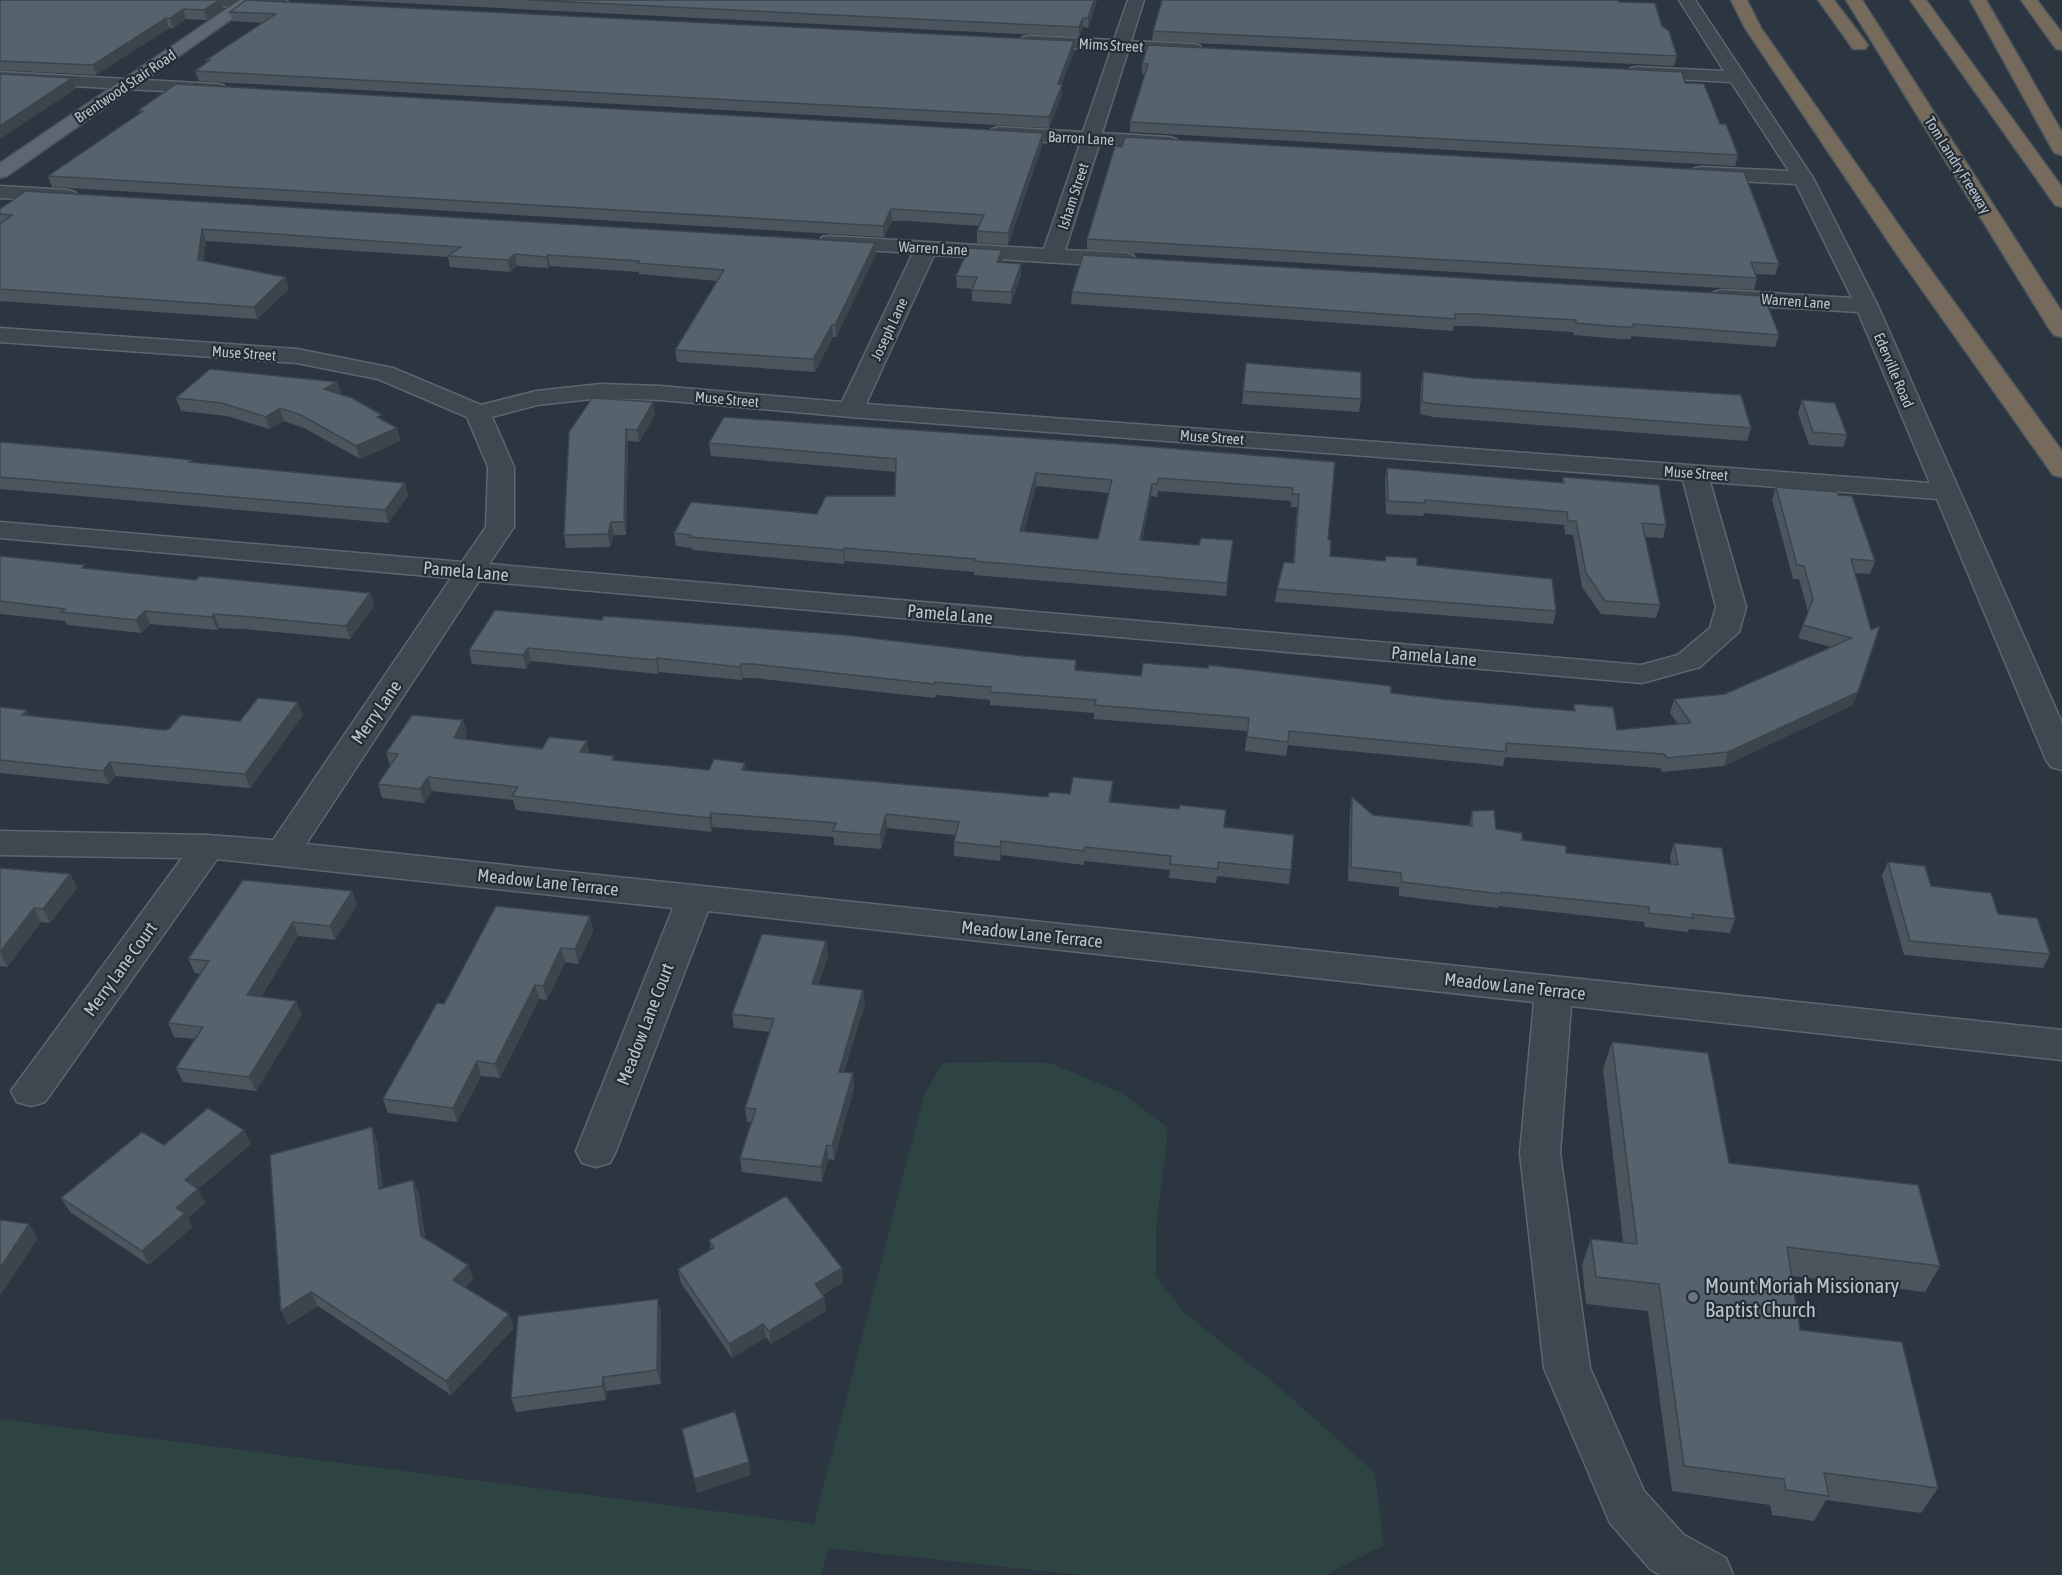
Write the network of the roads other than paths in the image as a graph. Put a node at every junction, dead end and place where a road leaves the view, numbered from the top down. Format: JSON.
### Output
{"nodes":[{"id":1,"x":197,"y":0,"type":"edge"},
{"id":2,"x":1137,"y":0,"type":"edge"},
{"id":3,"x":1688,"y":0,"type":"edge"},
{"id":4,"x":1739,"y":0,"type":"edge"},
{"id":5,"x":1826,"y":0,"type":"edge"},
{"id":6,"x":1854,"y":0,"type":"edge"},
{"id":7,"x":1918,"y":0,"type":"edge"},
{"id":8,"x":1978,"y":0,"type":"edge"},
{"id":9,"x":2029,"y":0,"type":"edge"},
{"id":10,"x":249,"y":1,"type":"edge"},
{"id":11,"x":299,"y":5,"type":"edge"},
{"id":12,"x":1014,"y":41,"type":"edge"},
{"id":13,"x":2062,"y":45,"type":"edge"},
{"id":14,"x":1121,"y":46,"type":"junction"},
{"id":15,"x":1204,"y":50,"type":"edge"},
{"id":16,"x":1871,"y":63,"type":"dead end"},
{"id":17,"x":1619,"y":71,"type":"edge"},
{"id":18,"x":1737,"y":76,"type":"junction"},
{"id":19,"x":0,"y":77,"type":"edge"},
{"id":20,"x":127,"y":84,"type":"junction"},
{"id":21,"x":1886,"y":84,"type":"dead end"},
{"id":22,"x":237,"y":91,"type":"edge"},
{"id":23,"x":985,"y":132,"type":"edge"},
{"id":24,"x":1091,"y":138,"type":"junction"},
{"id":25,"x":1186,"y":144,"type":"edge"},
{"id":26,"x":2062,"y":149,"type":"edge"},
{"id":27,"x":1957,"y":162,"type":"junction"},
{"id":28,"x":0,"y":172,"type":"edge"},
{"id":29,"x":1684,"y":172,"type":"edge"},
{"id":30,"x":1803,"y":178,"type":"junction"},
{"id":31,"x":0,"y":192,"type":"edge"},
{"id":32,"x":83,"y":197,"type":"edge"},
{"id":33,"x":2062,"y":201,"type":"edge"},
{"id":34,"x":808,"y":240,"type":"edge"},
{"id":35,"x":927,"y":248,"type":"junction"},
{"id":36,"x":1053,"y":255,"type":"junction"},
{"id":37,"x":1149,"y":261,"type":"edge"},
{"id":38,"x":1699,"y":296,"type":"edge"},
{"id":39,"x":1867,"y":306,"type":"junction"},
{"id":40,"x":2062,"y":330,"type":"edge"},
{"id":41,"x":0,"y":335,"type":"edge"},
{"id":42,"x":851,"y":410,"type":"junction"},
{"id":43,"x":478,"y":413,"type":"junction"},
{"id":44,"x":2062,"y":469,"type":"edge"},
{"id":45,"x":1694,"y":473,"type":"junction"},
{"id":46,"x":1947,"y":492,"type":"junction"},
{"id":47,"x":0,"y":530,"type":"edge"},
{"id":48,"x":472,"y":571,"type":"junction"},
{"id":49,"x":2062,"y":760,"type":"edge"},
{"id":50,"x":0,"y":843,"type":"edge"},
{"id":51,"x":208,"y":847,"type":"junction"},
{"id":52,"x":282,"y":853,"type":"junction"},
{"id":53,"x":695,"y":898,"type":"junction"},
{"id":54,"x":1554,"y":990,"type":"junction"},
{"id":55,"x":2062,"y":1045,"type":"edge"},
{"id":56,"x":32,"y":1090,"type":"dead end"},
{"id":57,"x":596,"y":1151,"type":"dead end"},
{"id":58,"x":1708,"y":1575,"type":"edge"}],
"edges":[{"from":1,"to":10,"type":"street"},
{"from":2,"to":14,"type":"street","name":"Isham Street"},
{"from":3,"to":18,"type":"street","name":"Ederville Road"},
{"from":4,"to":44,"type":"highway"},
{"from":5,"to":16,"type":"highway"},
{"from":6,"to":27,"type":"highway","name":"Tom Landry Freeway"},
{"from":7,"to":33,"type":"highway"},
{"from":8,"to":26,"type":"highway"},
{"from":9,"to":13,"type":"highway"},
{"from":10,"to":11,"type":"street"},
{"from":10,"to":20,"type":"main road","name":"Brentwood Stair Road"},
{"from":12,"to":14,"type":"street","name":"Mims Street"},
{"from":14,"to":15,"type":"street","name":"Mims Street"},
{"from":14,"to":24,"type":"street","name":"Isham Street"},
{"from":17,"to":18,"type":"street"},
{"from":18,"to":30,"type":"street","name":"Ederville Road"},
{"from":19,"to":20,"type":"street"},
{"from":20,"to":22,"type":"street"},
{"from":20,"to":28,"type":"main road","name":"Brentwood Stair Road"},
{"from":21,"to":27,"type":"highway"},
{"from":23,"to":24,"type":"street","name":"Barron Lane"},
{"from":24,"to":25,"type":"street","name":"Barron Lane"},
{"from":24,"to":36,"type":"street","name":"Isham Street"},
{"from":27,"to":40,"type":"highway","name":"Tom Landry Freeway"},
{"from":29,"to":30,"type":"street"},
{"from":30,"to":39,"type":"street","name":"Ederville Road"},
{"from":31,"to":32,"type":"street"},
{"from":34,"to":35,"type":"street","name":"Warren Lane"},
{"from":35,"to":36,"type":"street","name":"Warren Lane"},
{"from":35,"to":42,"type":"street","name":"Joseph Lane"},
{"from":36,"to":37,"type":"street","name":"Warren Lane"},
{"from":38,"to":39,"type":"street","name":"Warren Lane"},
{"from":39,"to":46,"type":"street","name":"Ederville Road"},
{"from":41,"to":43,"type":"street","name":"Muse Street"},
{"from":42,"to":43,"type":"street","name":"Muse Street"},
{"from":42,"to":45,"type":"street","name":"Muse Street"},
{"from":43,"to":48,"type":"street"},
{"from":45,"to":46,"type":"street","name":"Muse Street"},
{"from":45,"to":48,"type":"street","name":"Pamela Lane"},
{"from":46,"to":49,"type":"street","name":"Ederville Road"},
{"from":47,"to":48,"type":"street","name":"Pamela Lane"},
{"from":48,"to":52,"type":"street","name":"Merry Lane"},
{"from":50,"to":51,"type":"street","name":"Meadow Lane Terrace"},
{"from":51,"to":52,"type":"street","name":"Meadow Lane Terrace"},
{"from":51,"to":56,"type":"street","name":"Merry Lane Court"},
{"from":52,"to":53,"type":"street","name":"Meadow Lane Terrace"},
{"from":53,"to":54,"type":"street","name":"Meadow Lane Terrace"},
{"from":53,"to":57,"type":"street","name":"Meadow Lane Court"},
{"from":54,"to":55,"type":"street","name":"Meadow Lane Terrace"},
{"from":54,"to":58,"type":"street"}]}
